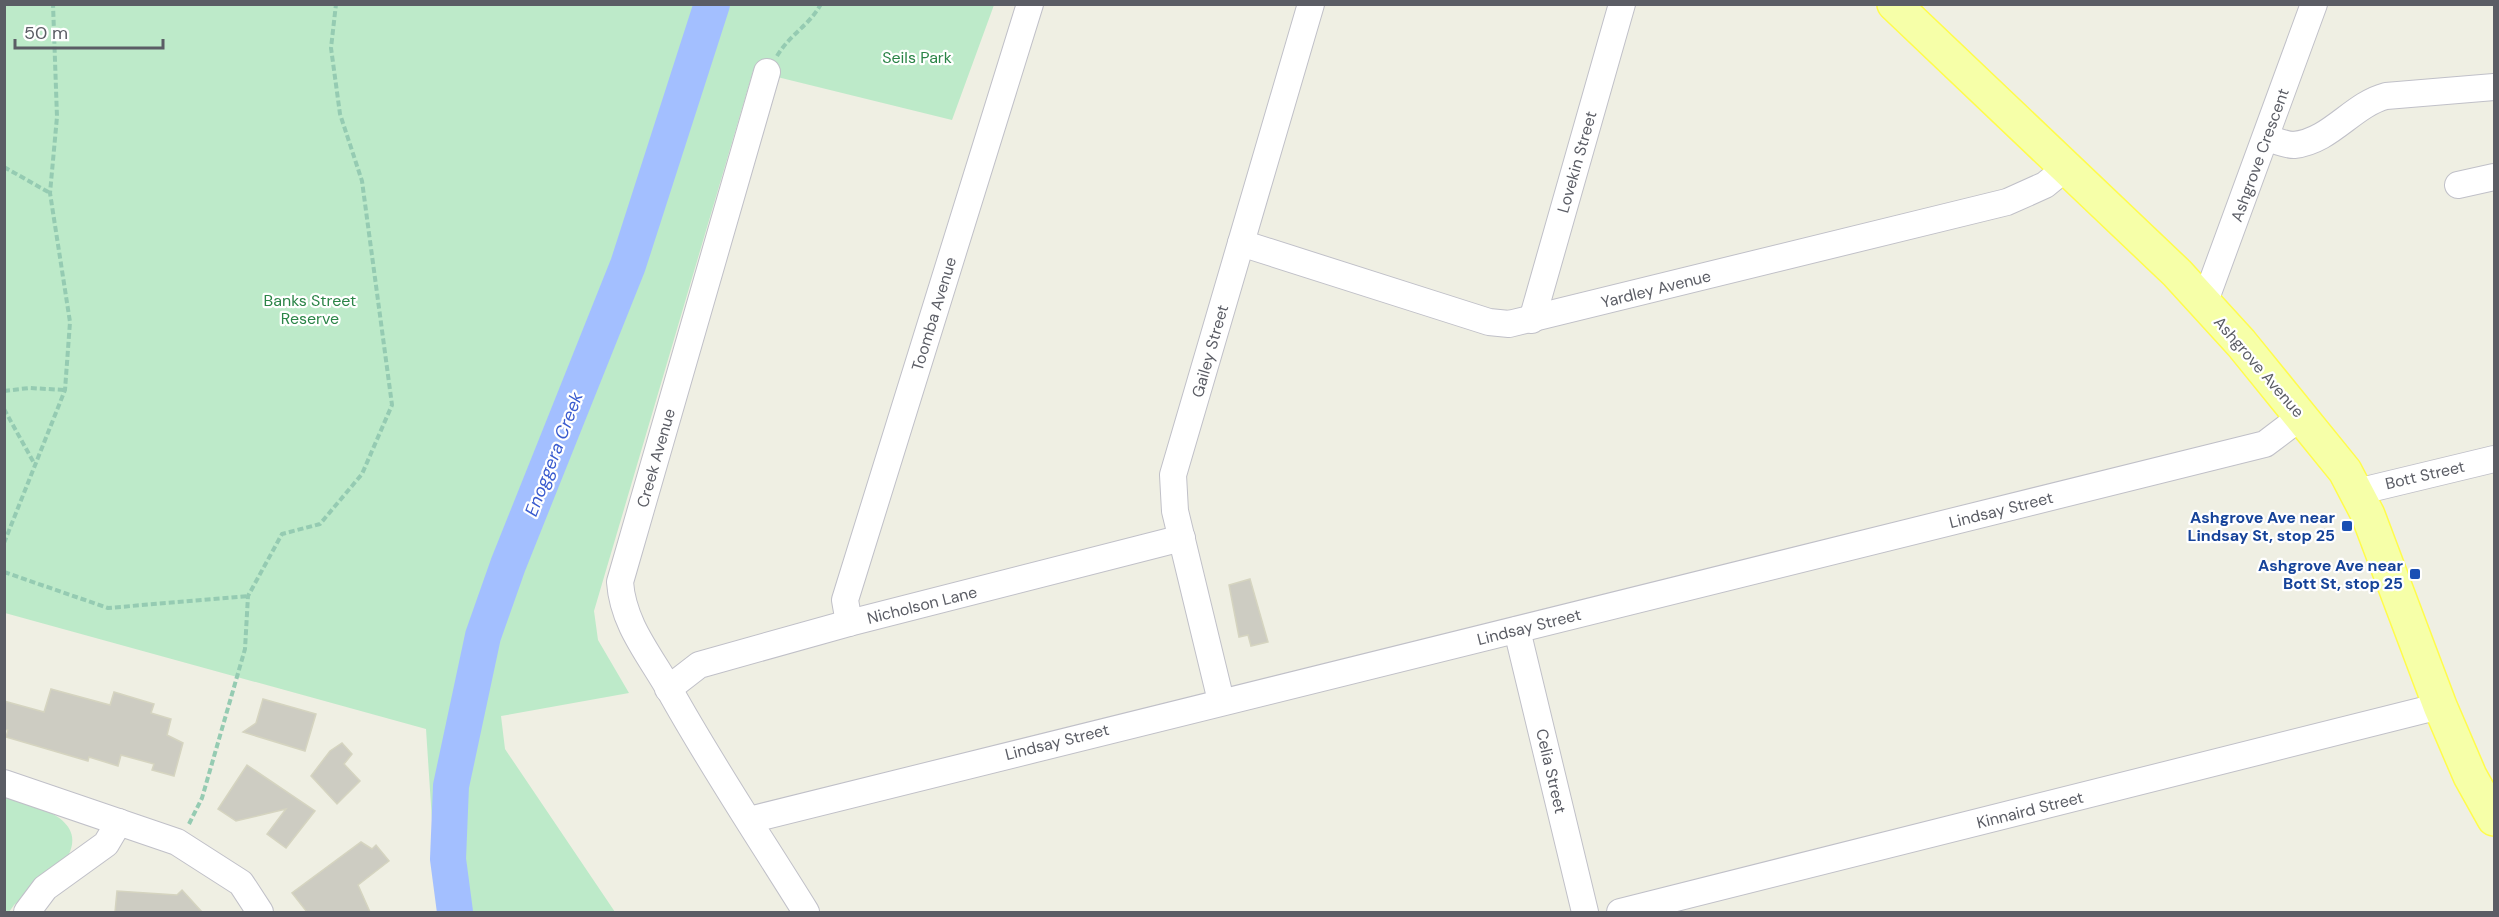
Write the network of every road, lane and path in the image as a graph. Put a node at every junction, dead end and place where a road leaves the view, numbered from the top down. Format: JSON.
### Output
{"nodes":[{"id":1,"x":53,"y":4,"type":"edge"},
{"id":2,"x":336,"y":4,"type":"edge"},
{"id":3,"x":821,"y":4,"type":"edge"},
{"id":4,"x":1030,"y":4,"type":"edge"},
{"id":5,"x":1311,"y":4,"type":"edge"},
{"id":6,"x":1622,"y":4,"type":"edge"},
{"id":7,"x":1894,"y":4,"type":"edge"},
{"id":8,"x":2314,"y":4,"type":"edge"},
{"id":9,"x":767,"y":72,"type":"joint"},
{"id":10,"x":2494,"y":87,"type":"edge"},
{"id":11,"x":2267,"y":138,"type":"junction"},
{"id":12,"x":4,"y":167,"type":"edge"},
{"id":13,"x":2067,"y":167,"type":"junction"},
{"id":14,"x":2494,"y":177,"type":"edge"},
{"id":15,"x":2458,"y":185,"type":"dead end"},
{"id":16,"x":50,"y":193,"type":"junction"},
{"id":17,"x":1241,"y":243,"type":"junction"},
{"id":18,"x":2204,"y":304,"type":"junction"},
{"id":19,"x":1532,"y":320,"type":"junction"},
{"id":20,"x":65,"y":390,"type":"junction"},
{"id":21,"x":4,"y":391,"type":"edge"},
{"id":22,"x":4,"y":409,"type":"edge"},
{"id":23,"x":2302,"y":416,"type":"junction"},
{"id":24,"x":2494,"y":459,"type":"edge"},
{"id":25,"x":34,"y":463,"type":"junction"},
{"id":26,"x":2357,"y":492,"type":"junction"},
{"id":27,"x":1182,"y":538,"type":"junction"},
{"id":28,"x":5,"y":542,"type":"edge"},
{"id":29,"x":4,"y":572,"type":"edge"},
{"id":30,"x":248,"y":596,"type":"junction"},
{"id":31,"x":849,"y":623,"type":"junction"},
{"id":32,"x":1517,"y":630,"type":"junction"},
{"id":33,"x":668,"y":689,"type":"junction"},
{"id":34,"x":1221,"y":701,"type":"junction"},
{"id":35,"x":2440,"y":706,"type":"junction"},
{"id":36,"x":4,"y":783,"type":"edge"},
{"id":37,"x":2494,"y":819,"type":"edge"},
{"id":38,"x":748,"y":820,"type":"junction"},
{"id":39,"x":119,"y":822,"type":"junction"},
{"id":40,"x":174,"y":841,"type":"junction"},
{"id":41,"x":27,"y":912,"type":"edge"},
{"id":42,"x":260,"y":912,"type":"edge"},
{"id":43,"x":806,"y":912,"type":"edge"},
{"id":44,"x":1585,"y":912,"type":"edge"},
{"id":45,"x":1620,"y":912,"type":"edge"}],
"edges":[{"from":1,"to":16,"type":"path"},
{"from":2,"to":30,"type":"path"},
{"from":3,"to":9,"type":"path"},
{"from":4,"to":31,"type":"street","name":"Toomba Avenue"},
{"from":5,"to":17,"type":"street","name":"Gailey Street"},
{"from":6,"to":19,"type":"street","name":"Lovekin Street"},
{"from":7,"to":13,"type":"main road","name":"Ashgrove Avenue"},
{"from":8,"to":11,"type":"street","name":"Ashgrove Crescent"},
{"from":9,"to":33,"type":"street","name":"Creek Avenue"},
{"from":10,"to":11,"type":"street"},
{"from":11,"to":18,"type":"street","name":"Ashgrove Crescent"},
{"from":12,"to":16,"type":"path"},
{"from":13,"to":18,"type":"main road","name":"Ashgrove Avenue"},
{"from":13,"to":19,"type":"street","name":"Yardley Avenue"},
{"from":14,"to":15,"type":"street"},
{"from":16,"to":20,"type":"path"},
{"from":17,"to":19,"type":"street","name":"Yardley Avenue"},
{"from":17,"to":27,"type":"street","name":"Gailey Street"},
{"from":18,"to":23,"type":"main road","name":"Ashgrove Avenue"},
{"from":20,"to":21,"type":"path"},
{"from":20,"to":25,"type":"path"},
{"from":22,"to":25,"type":"path"},
{"from":23,"to":26,"type":"main road","name":"Ashgrove Avenue"},
{"from":23,"to":32,"type":"street","name":"Lindsay Street"},
{"from":24,"to":26,"type":"street","name":"Bott Street"},
{"from":25,"to":28,"type":"path"},
{"from":26,"to":35,"type":"main road","name":"Ashgrove Avenue"},
{"from":27,"to":31,"type":"street","name":"Nicholson Lane"},
{"from":27,"to":34,"type":"street","name":"Gailey Street"},
{"from":29,"to":30,"type":"path"},
{"from":30,"to":40,"type":"path"},
{"from":31,"to":33,"type":"street","name":"Nicholson Lane"},
{"from":32,"to":34,"type":"street","name":"Lindsay Street"},
{"from":32,"to":44,"type":"street","name":"Celia Street"},
{"from":33,"to":38,"type":"street","name":"Creek Avenue"},
{"from":34,"to":38,"type":"street","name":"Lindsay Street"},
{"from":35,"to":37,"type":"main road","name":"Ashgrove Avenue"},
{"from":35,"to":45,"type":"street","name":"Kinnaird Street"},
{"from":36,"to":39,"type":"street"},
{"from":38,"to":43,"type":"street","name":"Creek Avenue"},
{"from":39,"to":40,"type":"street"},
{"from":39,"to":41,"type":"street"},
{"from":40,"to":42,"type":"street"}]}
